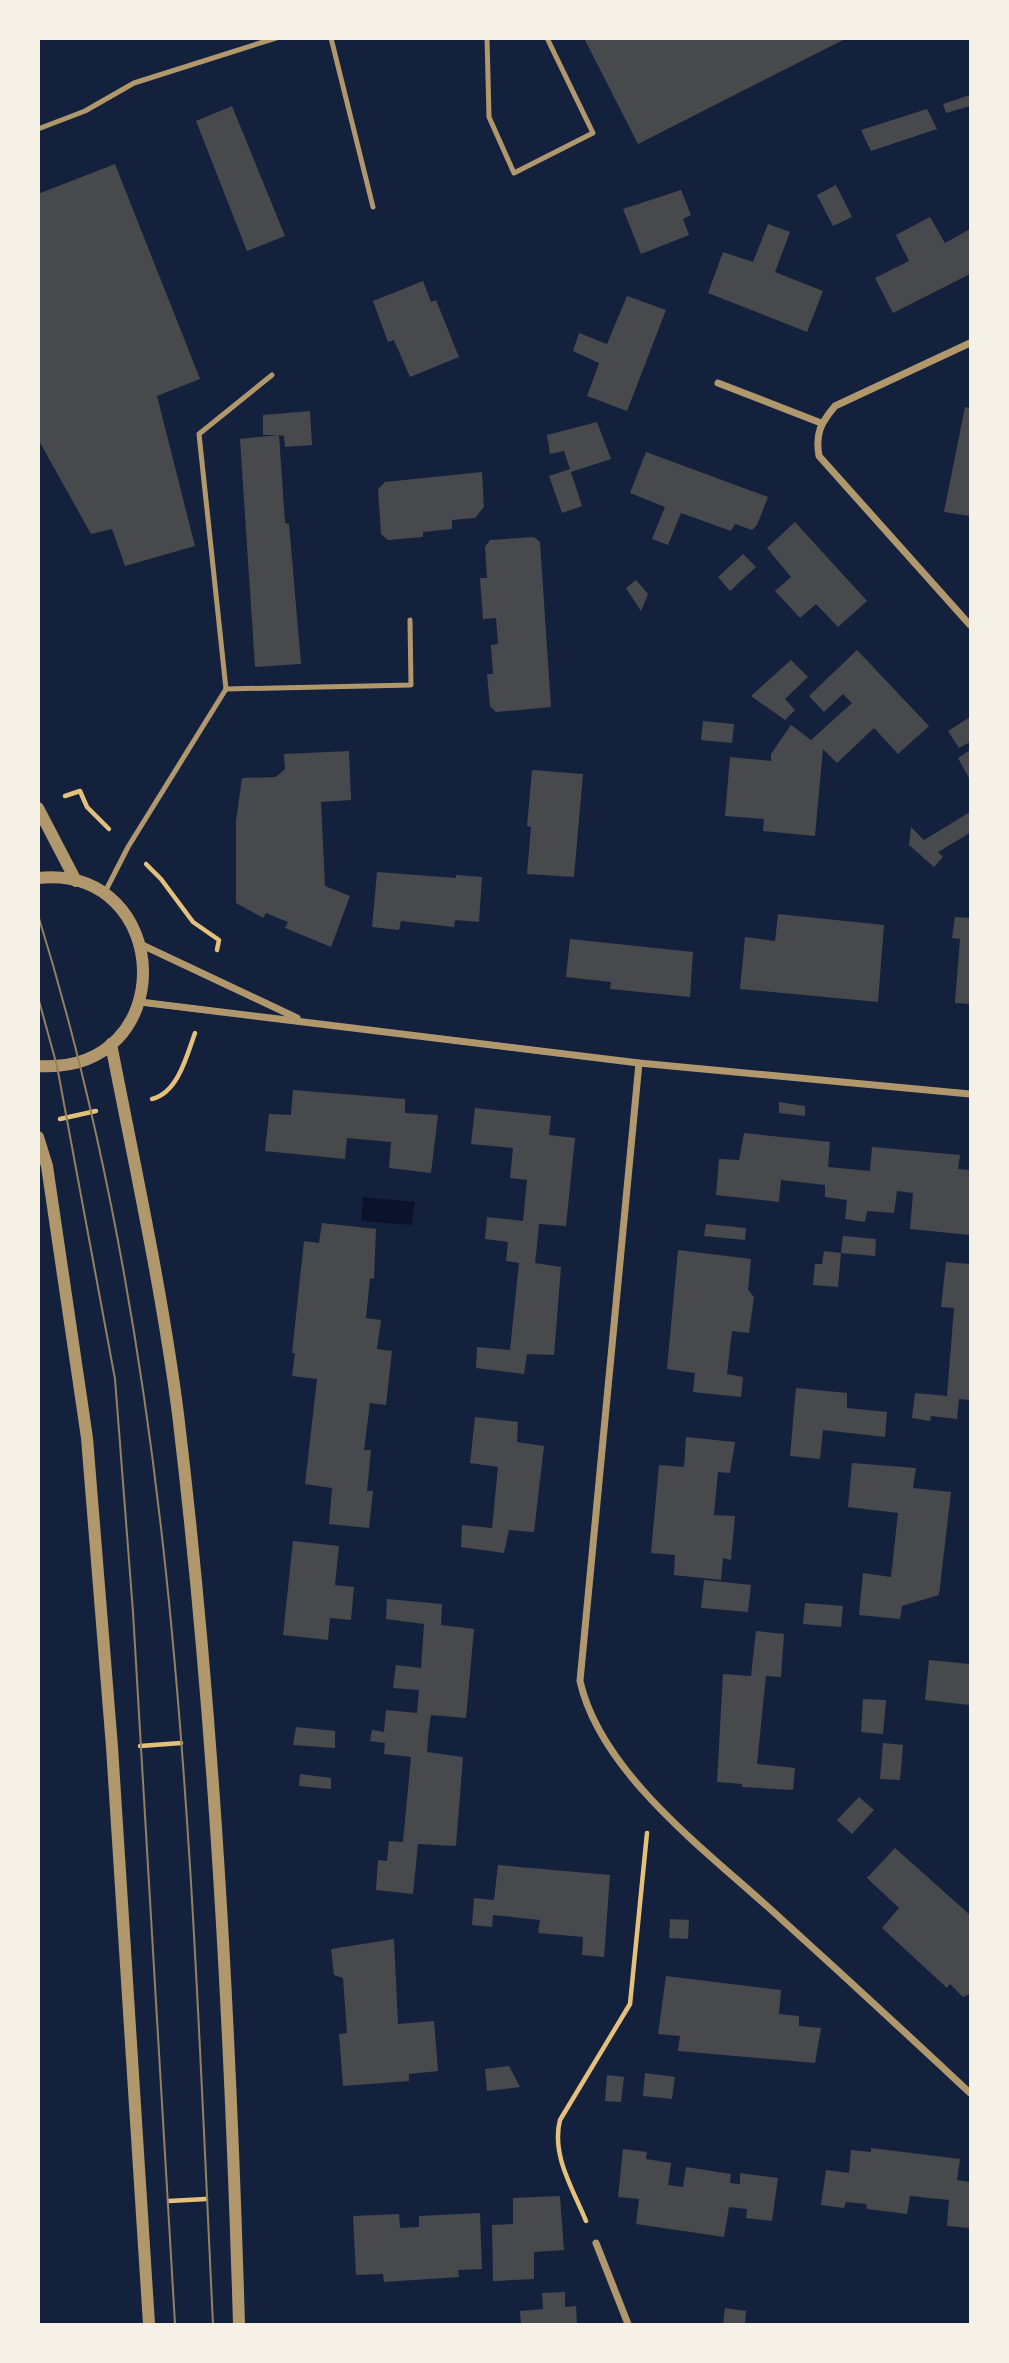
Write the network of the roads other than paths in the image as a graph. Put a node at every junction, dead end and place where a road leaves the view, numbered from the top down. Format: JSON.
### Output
{"nodes":[{"id":1,"x":276,"y":38,"type":"edge"},
{"id":2,"x":331,"y":38,"type":"edge"},
{"id":3,"x":487,"y":38,"type":"edge"},
{"id":4,"x":547,"y":38,"type":"edge"},
{"id":5,"x":38,"y":129,"type":"edge"},
{"id":6,"x":373,"y":207,"type":"dead end"},
{"id":7,"x":971,"y":344,"type":"edge"},
{"id":8,"x":272,"y":375,"type":"dead end"},
{"id":9,"x":718,"y":383,"type":"dead end"},
{"id":10,"x":821,"y":423,"type":"junction"},
{"id":11,"x":411,"y":620,"type":"dead end"},
{"id":12,"x":971,"y":625,"type":"edge"},
{"id":13,"x":226,"y":689,"type":"junction"},
{"id":14,"x":38,"y":808,"type":"edge"},
{"id":15,"x":38,"y":878,"type":"edge"},
{"id":16,"x":76,"y":881,"type":"junction"},
{"id":17,"x":104,"y":894,"type":"junction"},
{"id":18,"x":140,"y":944,"type":"junction"},
{"id":19,"x":140,"y":1002,"type":"junction"},
{"id":20,"x":303,"y":1021,"type":"junction"},
{"id":21,"x":111,"y":1044,"type":"junction"},
{"id":22,"x":639,"y":1063,"type":"junction"},
{"id":23,"x":38,"y":1066,"type":"edge"},
{"id":24,"x":971,"y":1094,"type":"edge"},
{"id":25,"x":38,"y":1137,"type":"edge"},
{"id":26,"x":971,"y":2093,"type":"edge"},
{"id":27,"x":596,"y":2243,"type":"road end"},
{"id":28,"x":149,"y":2325,"type":"edge"},
{"id":29,"x":239,"y":2325,"type":"edge"},
{"id":30,"x":628,"y":2325,"type":"edge"}],
"edges":[{"from":1,"to":5,"type":"lane"},
{"from":2,"to":6,"type":"lane"},
{"from":3,"to":4,"type":"lane"},
{"from":7,"to":10,"type":"street"},
{"from":8,"to":13,"type":"lane"},
{"from":9,"to":10,"type":"street"},
{"from":10,"to":12,"type":"street"},
{"from":11,"to":13,"type":"lane"},
{"from":13,"to":17,"type":"lane"},
{"from":14,"to":16,"type":"street"},
{"from":15,"to":16,"type":"street"},
{"from":16,"to":17,"type":"street"},
{"from":17,"to":18,"type":"street"},
{"from":18,"to":19,"type":"street"},
{"from":18,"to":20,"type":"street"},
{"from":19,"to":20,"type":"street"},
{"from":19,"to":21,"type":"street"},
{"from":20,"to":22,"type":"street"},
{"from":21,"to":23,"type":"street"},
{"from":21,"to":29,"type":"street"},
{"from":22,"to":24,"type":"street"},
{"from":22,"to":26,"type":"street"},
{"from":25,"to":28,"type":"street"},
{"from":27,"to":30,"type":"street"}]}
